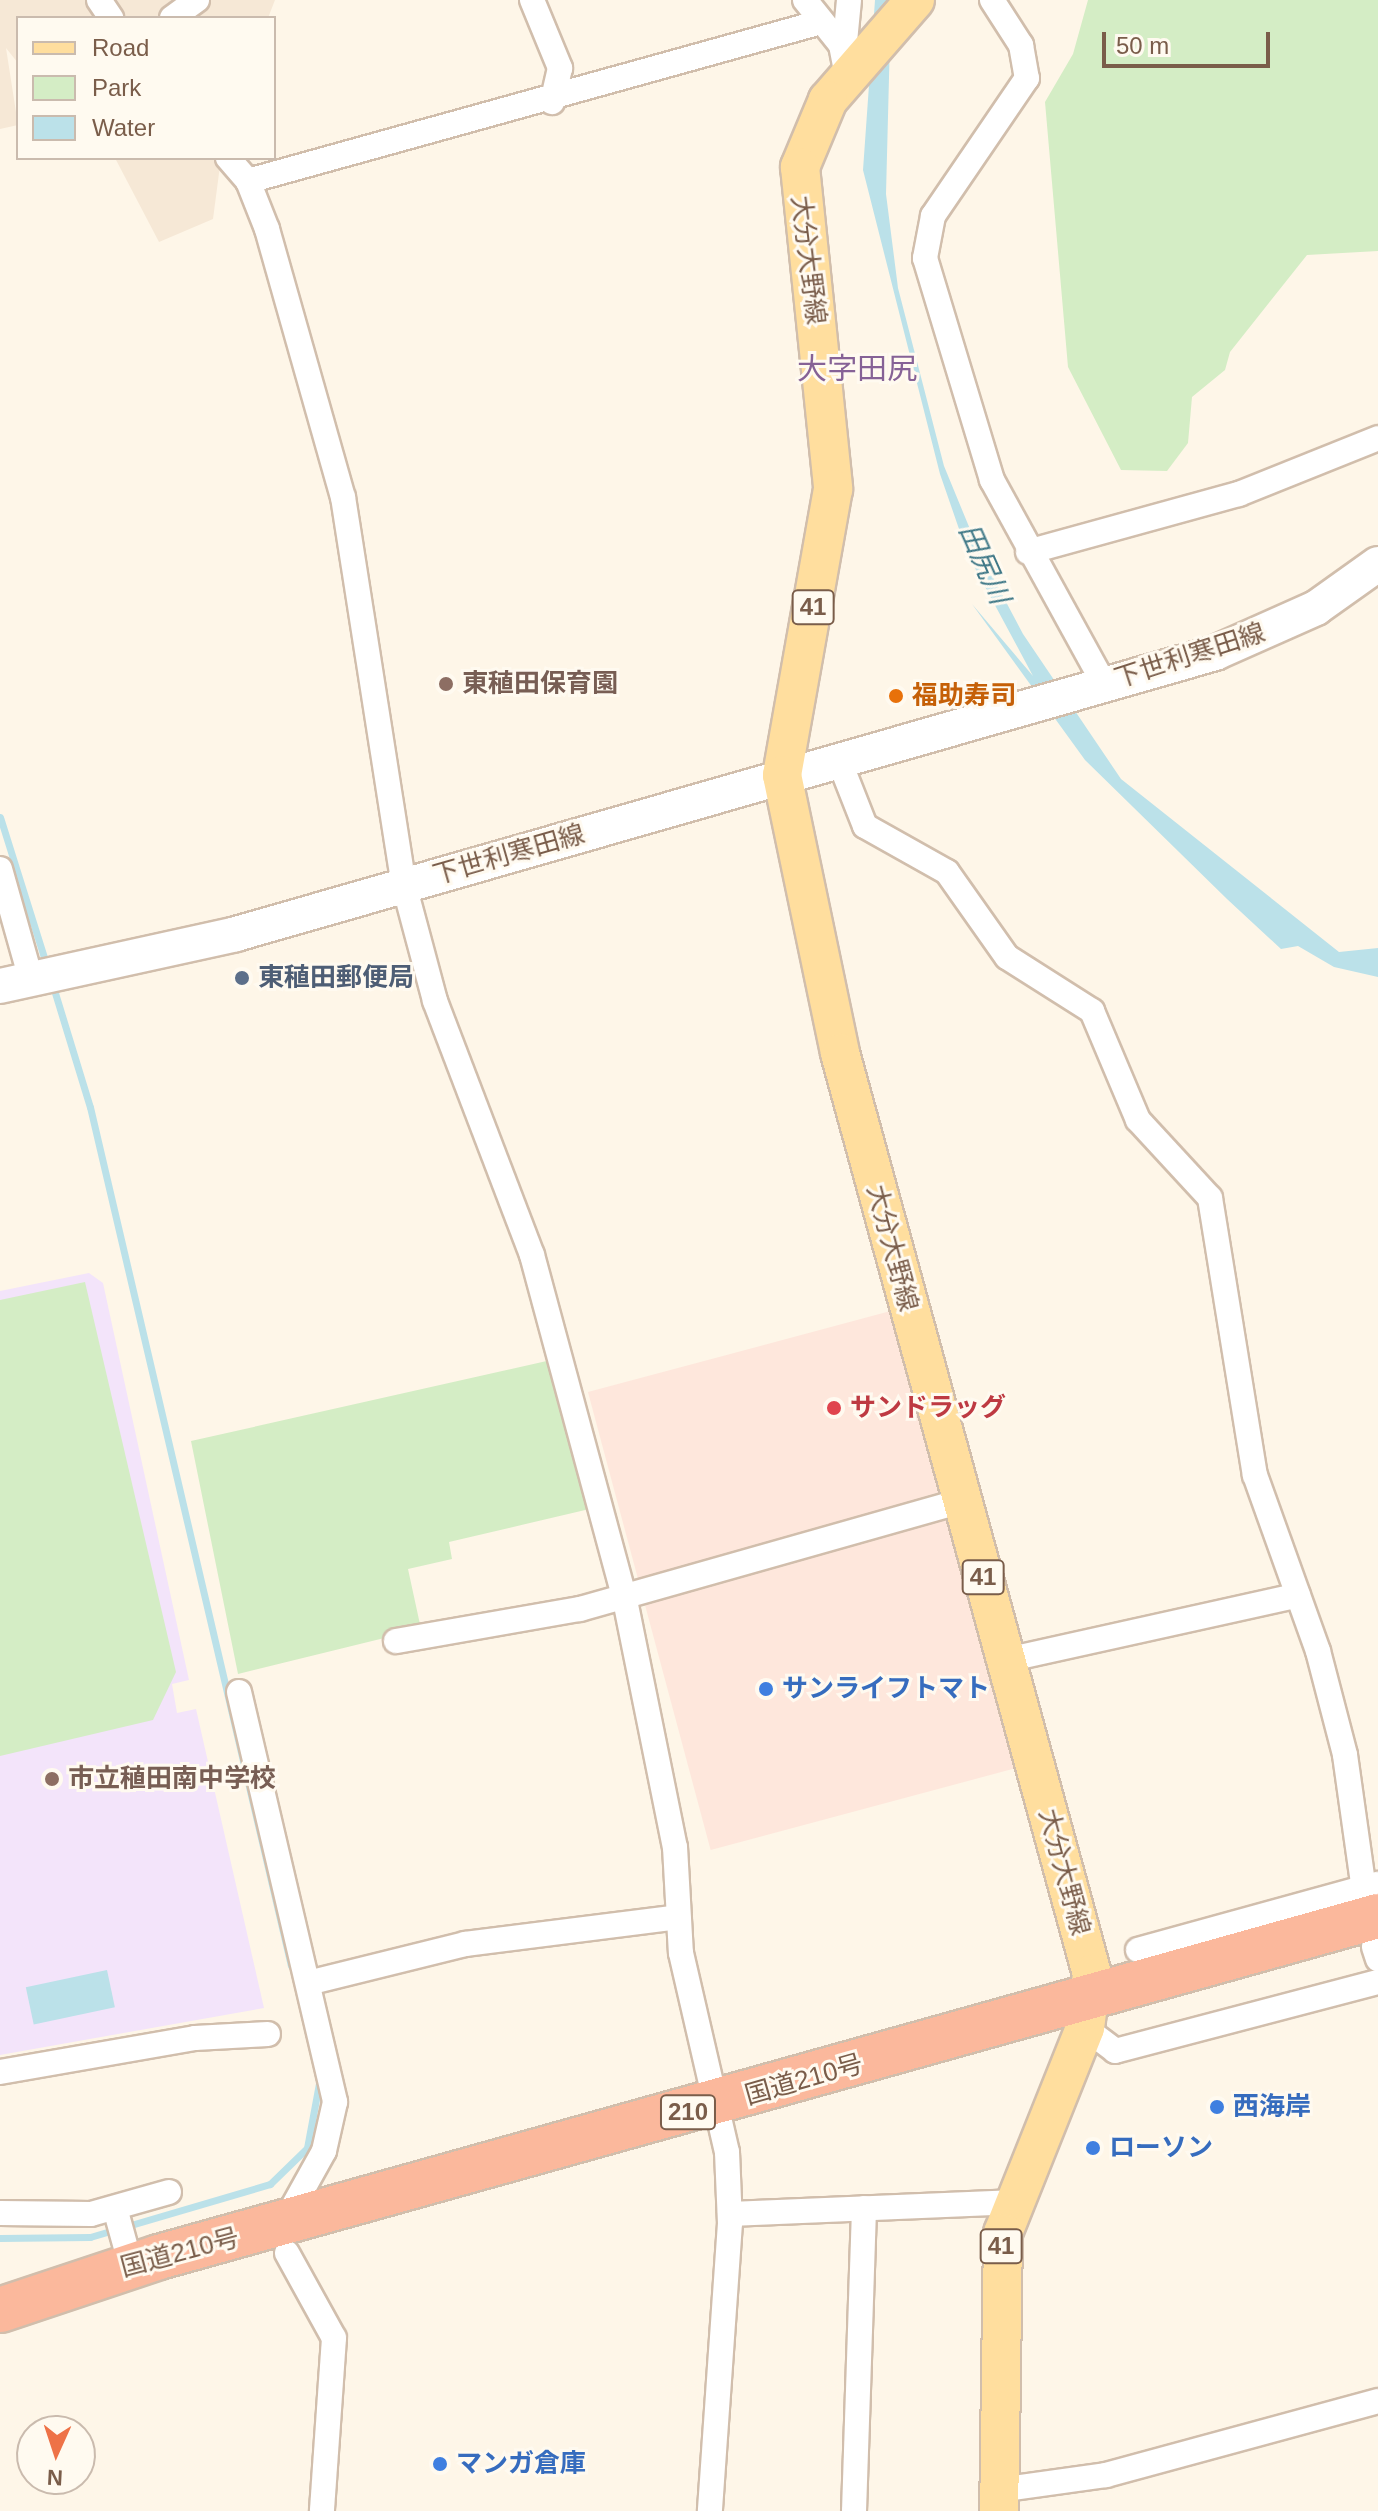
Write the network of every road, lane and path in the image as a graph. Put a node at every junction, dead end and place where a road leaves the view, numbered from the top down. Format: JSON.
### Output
{"nodes":[{"id":1,"x":197,"y":0,"type":"edge"},
{"id":2,"x":532,"y":0,"type":"edge"},
{"id":3,"x":805,"y":0,"type":"edge"},
{"id":4,"x":849,"y":0,"type":"edge"},
{"id":5,"x":992,"y":0,"type":"edge"},
{"id":6,"x":906,"y":12,"type":"edge"},
{"id":7,"x":175,"y":16,"type":"edge"},
{"id":8,"x":821,"y":22,"type":"junction"},
{"id":9,"x":849,"y":64,"type":"junction"},
{"id":10,"x":552,"y":102,"type":"junction"},
{"id":11,"x":230,"y":160,"type":"edge"},
{"id":12,"x":248,"y":181,"type":"junction"},
{"id":13,"x":1378,"y":438,"type":"edge"},
{"id":14,"x":1028,"y":552,"type":"junction"},
{"id":15,"x":1378,"y":564,"type":"edge"},
{"id":16,"x":1092,"y":687,"type":"junction"},
{"id":17,"x":839,"y":760,"type":"junction"},
{"id":18,"x":782,"y":775,"type":"junction"},
{"id":19,"x":0,"y":869,"type":"edge"},
{"id":20,"x":404,"y":885,"type":"junction"},
{"id":21,"x":16,"y":982,"type":"edge"},
{"id":22,"x":962,"y":1501,"type":"junction"},
{"id":23,"x":624,"y":1595,"type":"junction"},
{"id":24,"x":1298,"y":1595,"type":"junction"},
{"id":25,"x":396,"y":1641,"type":"dead end"},
{"id":26,"x":1006,"y":1660,"type":"junction"},
{"id":27,"x":239,"y":1692,"type":"dead end"},
{"id":28,"x":678,"y":1917,"type":"junction"},
{"id":29,"x":1374,"y":1930,"type":"edge"},
{"id":30,"x":1138,"y":1950,"type":"dead end"},
{"id":31,"x":312,"y":1982,"type":"junction"},
{"id":32,"x":1089,"y":2013,"type":"junction"},
{"id":33,"x":268,"y":2034,"type":"dead end"},
{"id":34,"x":0,"y":2072,"type":"edge"},
{"id":35,"x":723,"y":2116,"type":"junction"},
{"id":36,"x":169,"y":2192,"type":"dead end"},
{"id":37,"x":1011,"y":2202,"type":"junction"},
{"id":38,"x":864,"y":2208,"type":"junction"},
{"id":39,"x":0,"y":2213,"type":"edge"},
{"id":40,"x":730,"y":2214,"type":"junction"},
{"id":41,"x":122,"y":2234,"type":"junction"},
{"id":42,"x":285,"y":2239,"type":"junction"},
{"id":43,"x":0,"y":2310,"type":"edge"},
{"id":44,"x":0,"y":2339,"type":"edge"},
{"id":45,"x":1378,"y":2401,"type":"edge"},
{"id":46,"x":999,"y":2500,"type":"edge"},
{"id":47,"x":322,"y":2511,"type":"edge"},
{"id":48,"x":710,"y":2511,"type":"edge"},
{"id":49,"x":854,"y":2511,"type":"edge"}],
"edges":[{"from":1,"to":7,"type":"street"},
{"from":2,"to":10,"type":"street"},
{"from":3,"to":8,"type":"street"},
{"from":4,"to":9,"type":"street"},
{"from":5,"to":14,"type":"street"},
{"from":6,"to":9,"type":"main road","name":"大分大野線","number":"41"},
{"from":8,"to":9,"type":"street"},
{"from":8,"to":10,"type":"street"},
{"from":9,"to":18,"type":"main road","name":"大分大野線","number":"41"},
{"from":10,"to":12,"type":"street"},
{"from":11,"to":12,"type":"street"},
{"from":12,"to":20,"type":"street"},
{"from":13,"to":14,"type":"street"},
{"from":14,"to":16,"type":"street"},
{"from":15,"to":16,"type":"main road","name":"下世利寒田線"},
{"from":16,"to":17,"type":"main road","name":"下世利寒田線"},
{"from":17,"to":18,"type":"main road","name":"下世利寒田線"},
{"from":17,"to":24,"type":"street"},
{"from":18,"to":20,"type":"main road","name":"下世利寒田線"},
{"from":18,"to":22,"type":"main road","name":"大分大野線","number":"41"},
{"from":19,"to":21,"type":"street"},
{"from":20,"to":21,"type":"main road","name":"下世利寒田線"},
{"from":20,"to":23,"type":"street"},
{"from":22,"to":23,"type":"street"},
{"from":22,"to":26,"type":"main road","name":"大分大野線","number":"41"},
{"from":23,"to":25,"type":"street"},
{"from":23,"to":28,"type":"street"},
{"from":24,"to":26,"type":"street"},
{"from":24,"to":29,"type":"street"},
{"from":26,"to":32,"type":"main road","name":"大分大野線","number":"41"},
{"from":27,"to":31,"type":"street"},
{"from":28,"to":31,"type":"street"},
{"from":28,"to":35,"type":"street"},
{"from":29,"to":30,"type":"street"},
{"from":29,"to":32,"type":"highway","name":"国道210号","number":"210"},
{"from":29,"to":32,"type":"street"},
{"from":31,"to":42,"type":"street"},
{"from":32,"to":35,"type":"highway","name":"国道210号","number":"210"},
{"from":32,"to":37,"type":"main road","number":"41"},
{"from":33,"to":34,"type":"street"},
{"from":35,"to":40,"type":"street"},
{"from":35,"to":42,"type":"highway","name":"国道210号","number":"210"},
{"from":36,"to":41,"type":"street"},
{"from":37,"to":38,"type":"street"},
{"from":37,"to":46,"type":"main road","number":"41"},
{"from":38,"to":40,"type":"street"},
{"from":38,"to":49,"type":"street"},
{"from":39,"to":41,"type":"street"},
{"from":40,"to":48,"type":"street"},
{"from":41,"to":42,"type":"highway","name":"国道210号","number":"210"},
{"from":41,"to":43,"type":"highway","name":"国道210号","number":"210"},
{"from":42,"to":44,"type":"highway","name":"国道210号","number":"210"},
{"from":42,"to":47,"type":"street"},
{"from":45,"to":46,"type":"street"}]}
